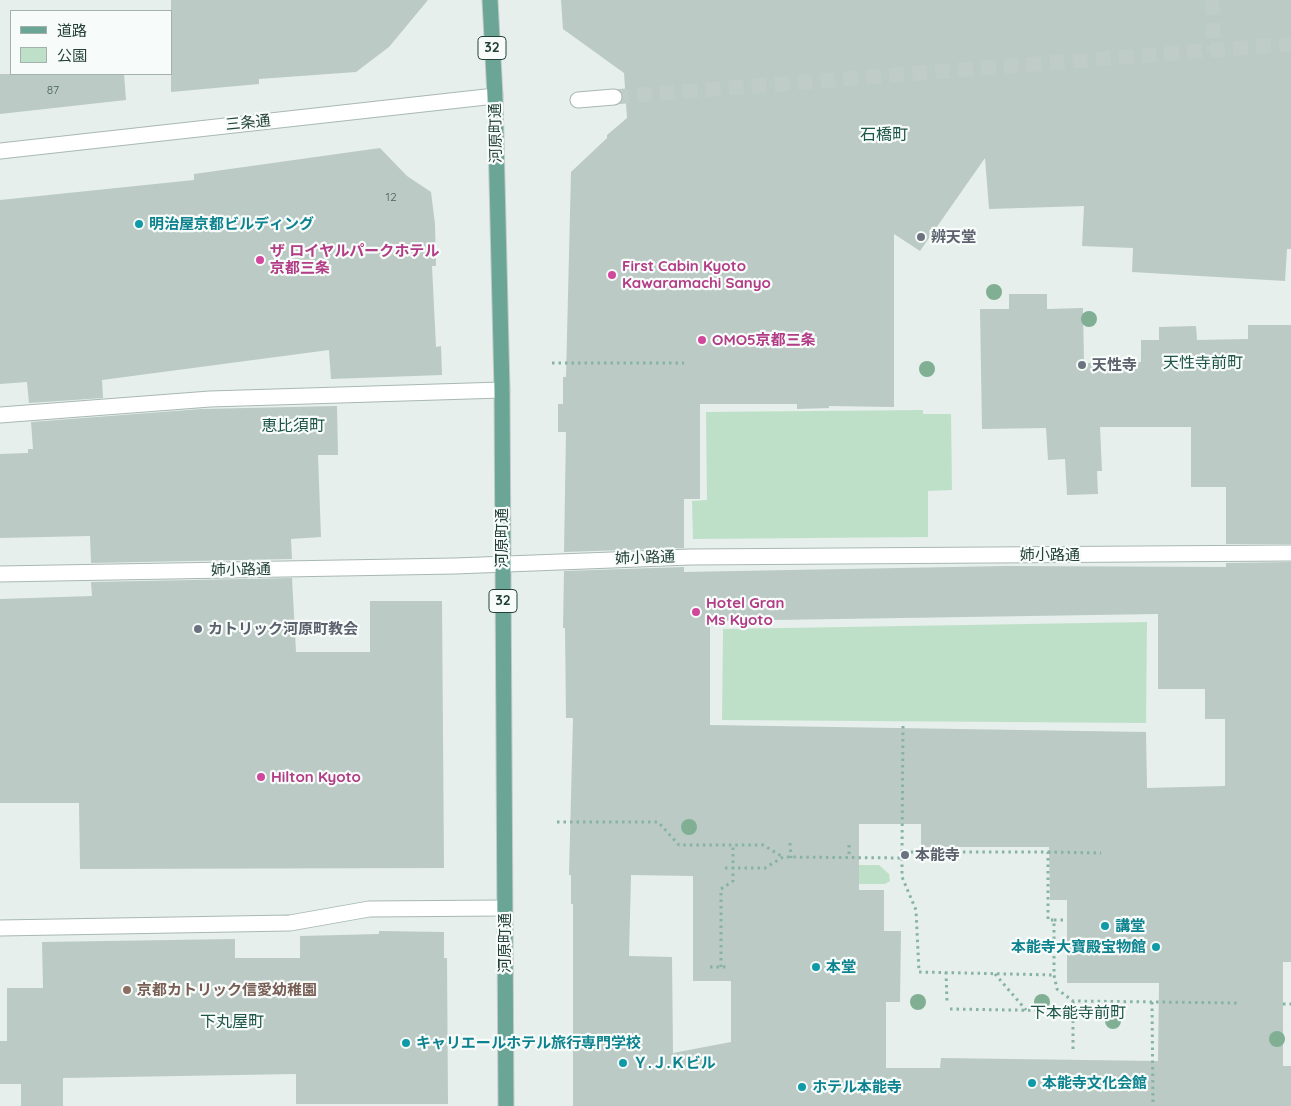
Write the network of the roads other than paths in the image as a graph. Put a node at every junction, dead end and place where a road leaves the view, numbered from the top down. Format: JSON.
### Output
{"nodes":[{"id":1,"x":490,"y":0,"type":"edge"},
{"id":2,"x":495,"y":96,"type":"junction"},
{"id":3,"x":614,"y":97,"type":"tunnel mouth"},
{"id":4,"x":578,"y":100,"type":"dead end"},
{"id":5,"x":0,"y":152,"type":"edge"},
{"id":6,"x":502,"y":390,"type":"junction"},
{"id":7,"x":0,"y":415,"type":"edge"},
{"id":8,"x":1291,"y":553,"type":"edge"},
{"id":9,"x":502,"y":564,"type":"junction"},
{"id":10,"x":0,"y":574,"type":"edge"},
{"id":11,"x":504,"y":908,"type":"junction"},
{"id":12,"x":0,"y":928,"type":"edge"},
{"id":13,"x":506,"y":1106,"type":"edge"}],
"edges":[{"from":1,"to":2,"type":"main road","name":"河原町通","number":"32"},
{"from":2,"to":5,"type":"street","name":"三条通"},
{"from":2,"to":6,"type":"main road","name":"河原町通","number":"32"},
{"from":3,"to":4,"type":"street"},
{"from":6,"to":7,"type":"street"},
{"from":6,"to":9,"type":"main road","name":"河原町通","number":"32"},
{"from":8,"to":9,"type":"street","name":"姉小路通"},
{"from":9,"to":10,"type":"street","name":"姉小路通"},
{"from":9,"to":11,"type":"main road","name":"河原町通","number":"32"},
{"from":11,"to":12,"type":"street"},
{"from":11,"to":13,"type":"main road","name":"河原町通","number":"32"}]}
